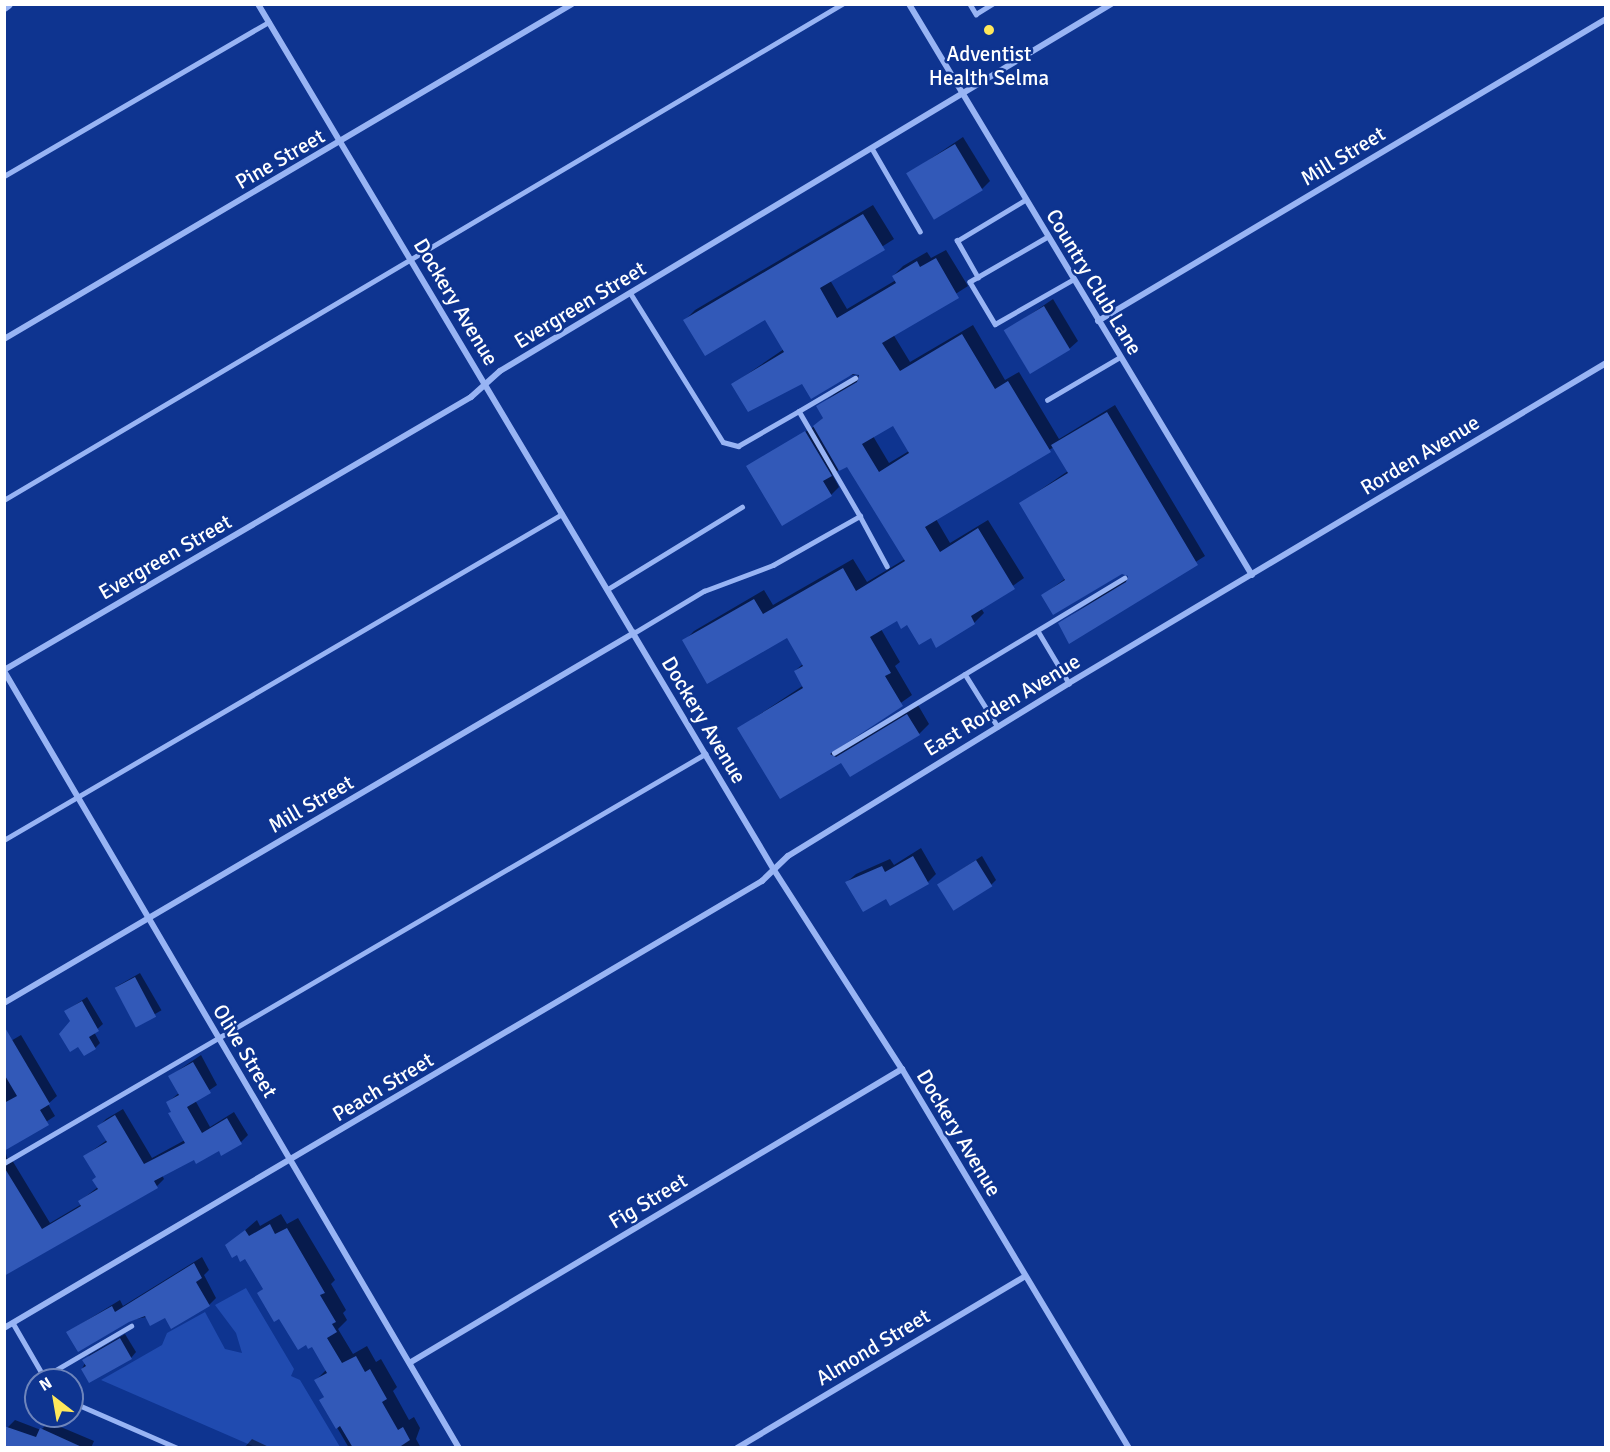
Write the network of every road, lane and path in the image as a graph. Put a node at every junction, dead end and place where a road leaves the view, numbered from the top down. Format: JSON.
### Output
{"nodes":[{"id":1,"x":258,"y":4,"type":"edge"},
{"id":2,"x":572,"y":4,"type":"edge"},
{"id":3,"x":842,"y":4,"type":"edge"},
{"id":4,"x":909,"y":4,"type":"edge"},
{"id":5,"x":970,"y":4,"type":"edge"},
{"id":6,"x":992,"y":4,"type":"edge"},
{"id":7,"x":1112,"y":4,"type":"edge"},
{"id":8,"x":1605,"y":19,"type":"edge"},
{"id":9,"x":268,"y":22,"type":"junction"},
{"id":10,"x":962,"y":96,"type":"junction"},
{"id":11,"x":341,"y":143,"type":"junction"},
{"id":12,"x":873,"y":150,"type":"junction"},
{"id":13,"x":4,"y":176,"type":"edge"},
{"id":14,"x":1025,"y":200,"type":"junction"},
{"id":15,"x":920,"y":231,"type":"dead end"},
{"id":16,"x":1048,"y":237,"type":"junction"},
{"id":17,"x":411,"y":261,"type":"junction"},
{"id":18,"x":978,"y":278,"type":"junction"},
{"id":19,"x":1072,"y":279,"type":"junction"},
{"id":20,"x":631,"y":294,"type":"junction"},
{"id":21,"x":1098,"y":321,"type":"junction"},
{"id":22,"x":4,"y":339,"type":"edge"},
{"id":23,"x":1120,"y":357,"type":"junction"},
{"id":24,"x":1605,"y":363,"type":"edge"},
{"id":25,"x":855,"y":378,"type":"dead end"},
{"id":26,"x":486,"y":385,"type":"junction"},
{"id":27,"x":1047,"y":400,"type":"dead end"},
{"id":28,"x":799,"y":411,"type":"junction"},
{"id":29,"x":4,"y":500,"type":"edge"},
{"id":30,"x":742,"y":507,"type":"dead end"},
{"id":31,"x":562,"y":514,"type":"junction"},
{"id":32,"x":860,"y":516,"type":"junction"},
{"id":33,"x":887,"y":566,"type":"dead end"},
{"id":34,"x":1252,"y":575,"type":"junction"},
{"id":35,"x":1124,"y":578,"type":"dead end"},
{"id":36,"x":608,"y":588,"type":"junction"},
{"id":37,"x":1038,"y":631,"type":"junction"},
{"id":38,"x":634,"y":633,"type":"junction"},
{"id":39,"x":4,"y":670,"type":"edge"},
{"id":40,"x":964,"y":674,"type":"junction"},
{"id":41,"x":1069,"y":683,"type":"junction"},
{"id":42,"x":998,"y":727,"type":"junction"},
{"id":43,"x":834,"y":753,"type":"dead end"},
{"id":44,"x":705,"y":754,"type":"junction"},
{"id":45,"x":78,"y":798,"type":"junction"},
{"id":46,"x":4,"y":840,"type":"edge"},
{"id":47,"x":774,"y":870,"type":"junction"},
{"id":48,"x":149,"y":918,"type":"junction"},
{"id":49,"x":4,"y":1003,"type":"edge"},
{"id":50,"x":217,"y":1036,"type":"junction"},
{"id":51,"x":902,"y":1070,"type":"junction"},
{"id":52,"x":292,"y":1161,"type":"junction"},
{"id":53,"x":4,"y":1163,"type":"edge"},
{"id":54,"x":1025,"y":1276,"type":"junction"},
{"id":55,"x":13,"y":1323,"type":"junction"},
{"id":56,"x":131,"y":1326,"type":"dead end"},
{"id":57,"x":4,"y":1328,"type":"edge"},
{"id":58,"x":411,"y":1362,"type":"junction"},
{"id":59,"x":39,"y":1368,"type":"edge"},
{"id":60,"x":62,"y":1368,"type":"edge"},
{"id":61,"x":84,"y":1407,"type":"edge"},
{"id":62,"x":168,"y":1445,"type":"edge"},
{"id":63,"x":178,"y":1448,"type":"edge"},
{"id":64,"x":459,"y":1448,"type":"edge"},
{"id":65,"x":737,"y":1448,"type":"edge"},
{"id":66,"x":1130,"y":1448,"type":"edge"}],
"edges":[{"from":1,"to":9,"type":"street","name":"Dockery Avenue"},
{"from":2,"to":11,"type":"street","name":"Pine Street"},
{"from":3,"to":17,"type":"lane"},
{"from":4,"to":10,"type":"street","name":"Country Club Lane"},
{"from":5,"to":6,"type":"lane"},
{"from":7,"to":10,"type":"street","name":"Evergreen Street"},
{"from":8,"to":21,"type":"street","name":"Mill Street"},
{"from":9,"to":11,"type":"street","name":"Dockery Avenue"},
{"from":9,"to":13,"type":"lane"},
{"from":10,"to":12,"type":"street","name":"Evergreen Street"},
{"from":10,"to":14,"type":"street","name":"Country Club Lane"},
{"from":11,"to":17,"type":"street","name":"Dockery Avenue"},
{"from":11,"to":22,"type":"street","name":"Pine Street"},
{"from":12,"to":15,"type":"lane"},
{"from":12,"to":20,"type":"street","name":"Evergreen Street"},
{"from":14,"to":16,"type":"street","name":"Country Club Lane"},
{"from":14,"to":18,"type":"lane"},
{"from":16,"to":18,"type":"lane"},
{"from":16,"to":19,"type":"street","name":"Country Club Lane"},
{"from":17,"to":26,"type":"street","name":"Dockery Avenue"},
{"from":17,"to":29,"type":"lane"},
{"from":18,"to":19,"type":"lane"},
{"from":19,"to":21,"type":"street","name":"Country Club Lane"},
{"from":20,"to":26,"type":"street","name":"Evergreen Street"},
{"from":20,"to":28,"type":"lane"},
{"from":21,"to":23,"type":"street","name":"Country Club Lane"},
{"from":23,"to":27,"type":"lane"},
{"from":23,"to":34,"type":"street","name":"Country Club Lane"},
{"from":24,"to":34,"type":"street","name":"Rorden Avenue"},
{"from":25,"to":28,"type":"lane"},
{"from":26,"to":31,"type":"street","name":"Dockery Avenue"},
{"from":26,"to":39,"type":"street","name":"Evergreen Street"},
{"from":28,"to":32,"type":"lane"},
{"from":30,"to":36,"type":"lane"},
{"from":31,"to":36,"type":"street","name":"Dockery Avenue"},
{"from":31,"to":45,"type":"lane"},
{"from":32,"to":33,"type":"lane"},
{"from":32,"to":38,"type":"lane"},
{"from":34,"to":41,"type":"street","name":"East Rorden Avenue"},
{"from":35,"to":37,"type":"lane"},
{"from":36,"to":38,"type":"street","name":"Dockery Avenue"},
{"from":37,"to":40,"type":"lane"},
{"from":37,"to":41,"type":"lane"},
{"from":38,"to":44,"type":"street","name":"Dockery Avenue"},
{"from":38,"to":48,"type":"street","name":"Mill Street"},
{"from":39,"to":45,"type":"street","name":"Olive Street"},
{"from":40,"to":42,"type":"lane"},
{"from":40,"to":43,"type":"lane"},
{"from":41,"to":42,"type":"street","name":"East Rorden Avenue"},
{"from":42,"to":47,"type":"street","name":"East Rorden Avenue"},
{"from":44,"to":47,"type":"street","name":"Dockery Avenue"},
{"from":44,"to":50,"type":"lane"},
{"from":45,"to":46,"type":"lane"},
{"from":45,"to":48,"type":"street","name":"Olive Street"},
{"from":47,"to":51,"type":"street","name":"Dockery Avenue"},
{"from":47,"to":52,"type":"street","name":"Peach Street"},
{"from":48,"to":49,"type":"street","name":"Mill Street"},
{"from":48,"to":50,"type":"street","name":"Olive Street"},
{"from":50,"to":52,"type":"street","name":"Olive Street"},
{"from":50,"to":53,"type":"lane"},
{"from":51,"to":54,"type":"street","name":"Dockery Avenue"},
{"from":51,"to":58,"type":"street","name":"Fig Street"},
{"from":52,"to":55,"type":"street","name":"Peach Street"},
{"from":52,"to":58,"type":"street","name":"Olive Street"},
{"from":54,"to":65,"type":"street","name":"Almond Street"},
{"from":54,"to":66,"type":"street","name":"Dockery Avenue"},
{"from":55,"to":57,"type":"street","name":"Peach Street"},
{"from":55,"to":59,"type":"lane"},
{"from":56,"to":60,"type":"lane"},
{"from":58,"to":64,"type":"street","name":"Olive Street"},
{"from":61,"to":62,"type":"lane"},
{"from":62,"to":63,"type":"lane"}]}
